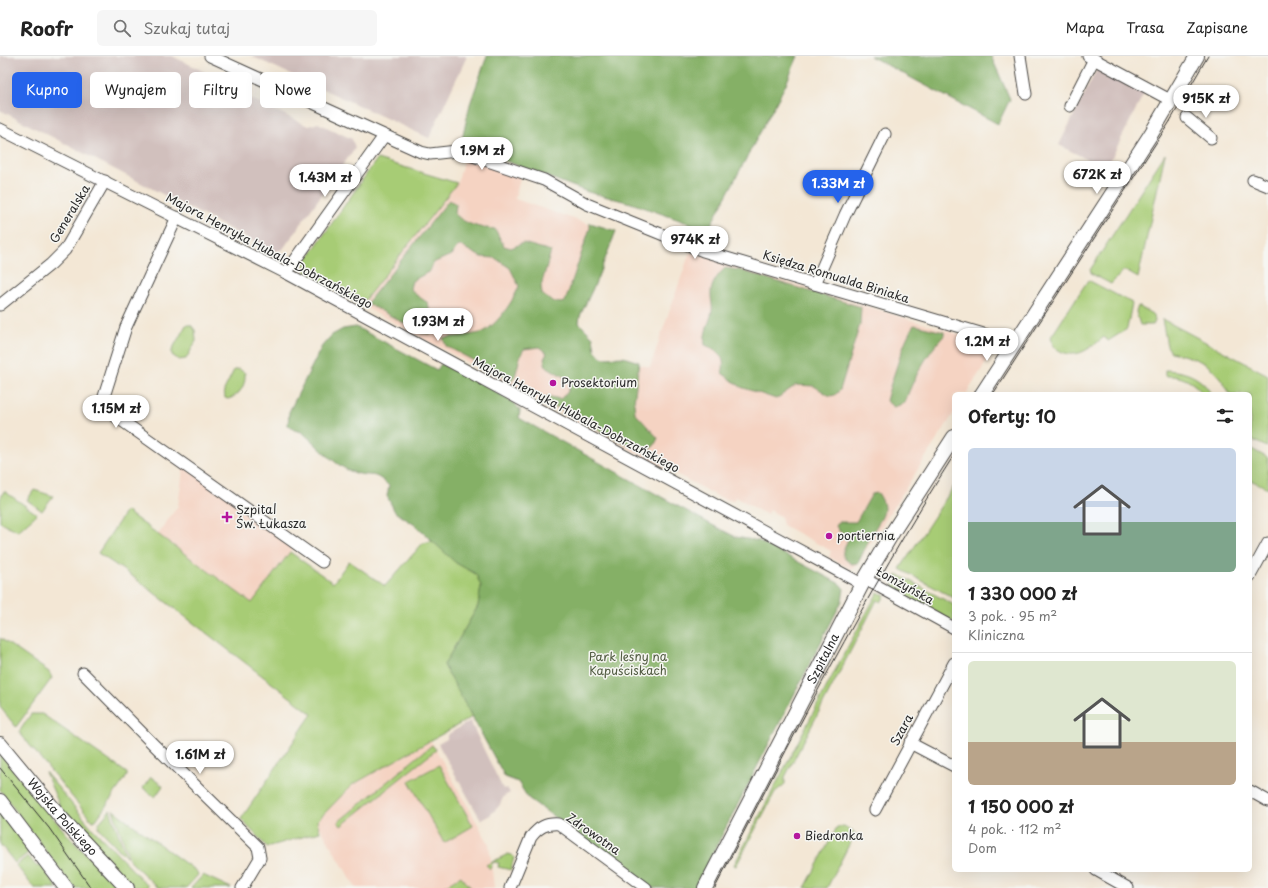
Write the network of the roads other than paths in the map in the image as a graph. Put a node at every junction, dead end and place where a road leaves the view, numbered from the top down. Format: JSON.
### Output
{"nodes":[{"id":1,"x":210,"y":56,"type":"edge"},
{"id":2,"x":1020,"y":56,"type":"edge"},
{"id":3,"x":1197,"y":56,"type":"edge"},
{"id":4,"x":1091,"y":58,"type":"edge"},
{"id":5,"x":1026,"y":94,"type":"dead end"},
{"id":6,"x":1172,"y":101,"type":"junction"},
{"id":7,"x":1070,"y":106,"type":"dead end"},
{"id":8,"x":1187,"y":118,"type":"dead end"},
{"id":9,"x":0,"y":129,"type":"edge"},
{"id":10,"x":885,"y":134,"type":"dead end"},
{"id":11,"x":384,"y":136,"type":"junction"},
{"id":12,"x":1211,"y":138,"type":"dead end"},
{"id":13,"x":1253,"y":180,"type":"dead end"},
{"id":14,"x":104,"y":181,"type":"junction"},
{"id":15,"x":1268,"y":186,"type":"edge"},
{"id":16,"x":177,"y":217,"type":"junction"},
{"id":17,"x":286,"y":273,"type":"junction"},
{"id":18,"x":815,"y":284,"type":"junction"},
{"id":19,"x":0,"y":306,"type":"edge"},
{"id":20,"x":1014,"y":344,"type":"junction"},
{"id":21,"x":983,"y":392,"type":"edge"},
{"id":22,"x":952,"y":440,"type":"edge"},
{"id":23,"x":1268,"y":543,"type":"edge"},
{"id":24,"x":322,"y":562,"type":"dead end"},
{"id":25,"x":1252,"y":572,"type":"edge"},
{"id":26,"x":863,"y":581,"type":"junction"},
{"id":27,"x":952,"y":627,"type":"edge"},
{"id":28,"x":952,"y":667,"type":"edge"},
{"id":29,"x":83,"y":673,"type":"dead end"},
{"id":30,"x":910,"y":743,"type":"junction"},
{"id":31,"x":0,"y":744,"type":"edge"},
{"id":32,"x":952,"y":765,"type":"edge"},
{"id":33,"x":1252,"y":792,"type":"edge"},
{"id":34,"x":0,"y":801,"type":"edge"},
{"id":35,"x":1268,"y":801,"type":"edge"},
{"id":36,"x":875,"y":810,"type":"dead end"},
{"id":37,"x":1100,"y":872,"type":"edge"},
{"id":38,"x":66,"y":888,"type":"edge"},
{"id":39,"x":127,"y":888,"type":"edge"},
{"id":40,"x":242,"y":888,"type":"edge"},
{"id":41,"x":510,"y":888,"type":"edge"},
{"id":42,"x":646,"y":888,"type":"edge"},
{"id":43,"x":705,"y":888,"type":"edge"},
{"id":44,"x":1128,"y":888,"type":"edge"}],
"edges":[{"from":1,"to":11,"type":"street","name":"Księdza Romualda Biniaka"},
{"from":2,"to":5,"type":"street"},
{"from":3,"to":6,"type":"street"},
{"from":4,"to":6,"type":"street"},
{"from":4,"to":7,"type":"street"},
{"from":6,"to":20,"type":"street"},
{"from":8,"to":12,"type":"street"},
{"from":9,"to":14,"type":"street","name":"Majora Henryka Hubala-Dobrzańskiego"},
{"from":10,"to":18,"type":"street"},
{"from":11,"to":17,"type":"street"},
{"from":11,"to":18,"type":"street","name":"Księdza Romualda Biniaka"},
{"from":13,"to":15,"type":"street"},
{"from":14,"to":16,"type":"street","name":"Majora Henryka Hubala-Dobrzańskiego"},
{"from":14,"to":19,"type":"street","name":"Generalska"},
{"from":16,"to":17,"type":"street","name":"Majora Henryka Hubala-Dobrzańskiego"},
{"from":16,"to":24,"type":"street"},
{"from":17,"to":26,"type":"street","name":"Majora Henryka Hubala-Dobrzańskiego"},
{"from":18,"to":20,"type":"street","name":"Księdza Romualda Biniaka"},
{"from":20,"to":21,"type":"street"},
{"from":22,"to":26,"type":"street","name":"Szpitalna"},
{"from":23,"to":25,"type":"street"},
{"from":26,"to":27,"type":"street","name":"Łomżyńska"},
{"from":26,"to":43,"type":"street","name":"Szpitalna"},
{"from":28,"to":30,"type":"street","name":"Szara"},
{"from":29,"to":40,"type":"street"},
{"from":30,"to":32,"type":"street"},
{"from":30,"to":36,"type":"street","name":"Szara"},
{"from":31,"to":39,"type":"street","name":"Wojska Polskiego"},
{"from":33,"to":35,"type":"street"},
{"from":34,"to":38,"type":"street"},
{"from":37,"to":44,"type":"street"},
{"from":41,"to":42,"type":"street","name":"Zdrowotna"}]}
